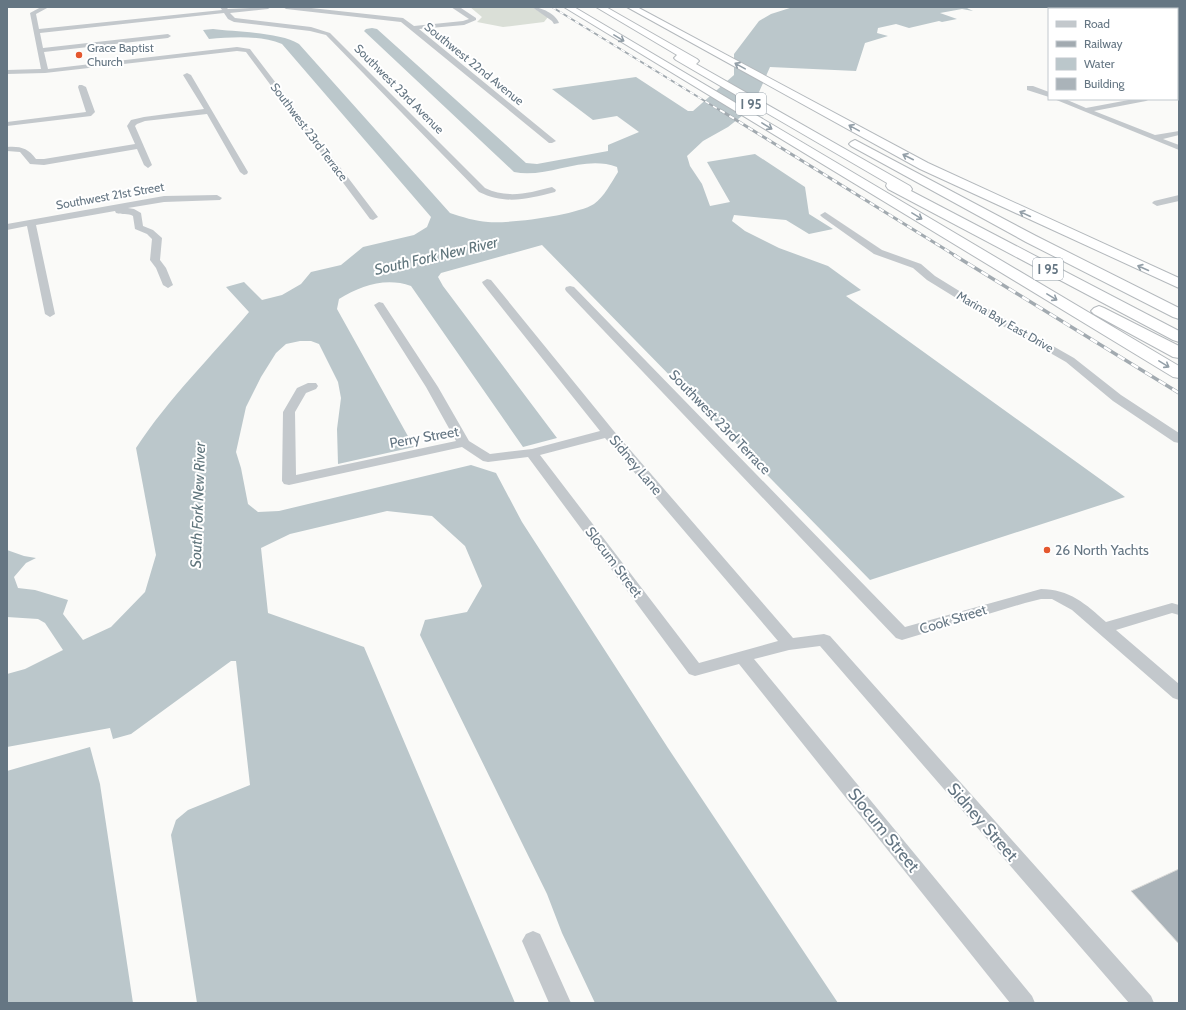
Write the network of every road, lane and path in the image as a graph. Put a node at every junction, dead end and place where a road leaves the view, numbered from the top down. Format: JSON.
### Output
{"nodes":[{"id":1,"x":46,"y":7,"type":"edge"},
{"id":2,"x":268,"y":7,"type":"edge"},
{"id":3,"x":286,"y":7,"type":"edge"},
{"id":4,"x":454,"y":7,"type":"edge"},
{"id":5,"x":535,"y":7,"type":"edge"},
{"id":6,"x":568,"y":7,"type":"edge"},
{"id":7,"x":592,"y":7,"type":"edge"},
{"id":8,"x":631,"y":7,"type":"edge"},
{"id":9,"x":313,"y":8,"type":"edge"},
{"id":10,"x":224,"y":9,"type":"edge"},
{"id":11,"x":378,"y":10,"type":"dead end"},
{"id":12,"x":604,"y":11,"type":"edge"},
{"id":13,"x":585,"y":12,"type":"edge"},
{"id":14,"x":367,"y":15,"type":"junction"},
{"id":15,"x":556,"y":23,"type":"dead end"},
{"id":16,"x":164,"y":27,"type":"junction"},
{"id":17,"x":414,"y":28,"type":"junction"},
{"id":18,"x":37,"y":30,"type":"junction"},
{"id":19,"x":172,"y":42,"type":"dead end"},
{"id":20,"x":40,"y":50,"type":"junction"},
{"id":21,"x":705,"y":60,"type":"dead end"},
{"id":22,"x":45,"y":71,"type":"junction"},
{"id":23,"x":7,"y":72,"type":"edge"},
{"id":24,"x":187,"y":75,"type":"dead end"},
{"id":25,"x":82,"y":86,"type":"dead end"},
{"id":26,"x":1030,"y":88,"type":"dead end"},
{"id":27,"x":1048,"y":96,"type":"edge"},
{"id":28,"x":1060,"y":100,"type":"edge"},
{"id":29,"x":1140,"y":100,"type":"edge"},
{"id":30,"x":1085,"y":110,"type":"junction"},
{"id":31,"x":209,"y":111,"type":"junction"},
{"id":32,"x":7,"y":124,"type":"edge"},
{"id":33,"x":1179,"y":132,"type":"edge"},
{"id":34,"x":1154,"y":138,"type":"junction"},
{"id":35,"x":849,"y":140,"type":"dead end"},
{"id":36,"x":552,"y":141,"type":"dead end"},
{"id":37,"x":140,"y":146,"type":"junction"},
{"id":38,"x":1179,"y":148,"type":"edge"},
{"id":39,"x":7,"y":149,"type":"edge"},
{"id":40,"x":148,"y":165,"type":"dead end"},
{"id":41,"x":244,"y":172,"type":"dead end"},
{"id":42,"x":937,"y":186,"type":"junction"},
{"id":43,"x":552,"y":190,"type":"dead end"},
{"id":44,"x":912,"y":193,"type":"junction"},
{"id":45,"x":217,"y":198,"type":"dead end"},
{"id":46,"x":1179,"y":198,"type":"edge"},
{"id":47,"x":1157,"y":203,"type":"dead end"},
{"id":48,"x":825,"y":215,"type":"dead end"},
{"id":49,"x":65,"y":217,"type":"junction"},
{"id":50,"x":374,"y":217,"type":"dead end"},
{"id":51,"x":31,"y":223,"type":"junction"},
{"id":52,"x":7,"y":227,"type":"edge"},
{"id":53,"x":487,"y":282,"type":"dead end"},
{"id":54,"x":1179,"y":284,"type":"edge"},
{"id":55,"x":168,"y":285,"type":"dead end"},
{"id":56,"x":570,"y":289,"type":"dead end"},
{"id":57,"x":1179,"y":299,"type":"edge"},
{"id":58,"x":1081,"y":302,"type":"junction"},
{"id":59,"x":379,"y":305,"type":"dead end"},
{"id":60,"x":50,"y":314,"type":"dead end"},
{"id":61,"x":1179,"y":314,"type":"edge"},
{"id":62,"x":1179,"y":323,"type":"edge"},
{"id":63,"x":1179,"y":332,"type":"edge"},
{"id":64,"x":1179,"y":337,"type":"edge"},
{"id":65,"x":1179,"y":353,"type":"edge"},
{"id":66,"x":1179,"y":360,"type":"edge"},
{"id":67,"x":1179,"y":373,"type":"edge"},
{"id":68,"x":312,"y":386,"type":"dead end"},
{"id":69,"x":608,"y":432,"type":"junction"},
{"id":70,"x":1179,"y":439,"type":"edge"},
{"id":71,"x":464,"y":443,"type":"junction"},
{"id":72,"x":532,"y":453,"type":"junction"},
{"id":73,"x":848,"y":577,"type":"joint"},
{"id":74,"x":1179,"y":610,"type":"edge"},
{"id":75,"x":1110,"y":626,"type":"junction"},
{"id":76,"x":789,"y":644,"type":"junction"},
{"id":77,"x":743,"y":657,"type":"junction"},
{"id":78,"x":1179,"y":694,"type":"edge"},
{"id":79,"x":533,"y":941,"type":"dead end"},
{"id":80,"x":560,"y":1003,"type":"edge"},
{"id":81,"x":1024,"y":1003,"type":"edge"},
{"id":82,"x":1143,"y":1003,"type":"edge"}],
"edges":[{"from":1,"to":18,"type":"street"},
{"from":2,"to":10,"type":"street"},
{"from":3,"to":9,"type":"street","name":"Southwest 22nd Avenue"},
{"from":4,"to":17,"type":"street"},
{"from":5,"to":15,"type":"street"},
{"from":6,"to":13,"type":"highway"},
{"from":7,"to":12,"type":"highway"},
{"from":54,"to":8,"type":"highway","one_way":true},
{"from":9,"to":14,"type":"street","name":"Southwest 22nd Avenue"},
{"from":10,"to":16,"type":"street"},
{"from":10,"to":43,"type":"street","name":"Southwest 23rd Avenue"},
{"from":11,"to":14,"type":"street"},
{"from":12,"to":13,"type":"highway","number":"I 95"},
{"from":12,"to":21,"type":"highway","number":"I 95"},
{"from":12,"to":44,"type":"highway","number":"I 95"},
{"from":12,"to":44,"type":"highway"},
{"from":13,"to":67,"type":"highway","one_way":true},
{"from":14,"to":17,"type":"street","name":"Southwest 22nd Avenue"},
{"from":16,"to":18,"type":"street"},
{"from":16,"to":19,"type":"street"},
{"from":16,"to":20,"type":"street"},
{"from":17,"to":36,"type":"street","name":"Southwest 22nd Avenue"},
{"from":18,"to":20,"type":"street"},
{"from":20,"to":22,"type":"street"},
{"from":22,"to":23,"type":"street"},
{"from":22,"to":50,"type":"street","name":"Southwest 23rd Terrace"},
{"from":24,"to":31,"type":"street"},
{"from":25,"to":32,"type":"street"},
{"from":26,"to":27,"type":"street"},
{"from":28,"to":30,"type":"street"},
{"from":29,"to":30,"type":"street"},
{"from":30,"to":34,"type":"street"},
{"from":31,"to":37,"type":"street"},
{"from":31,"to":41,"type":"street"},
{"from":33,"to":34,"type":"street"},
{"from":34,"to":38,"type":"street"},
{"from":35,"to":42,"type":"highway","number":"I 95"},
{"from":37,"to":39,"type":"street"},
{"from":37,"to":40,"type":"street"},
{"from":42,"to":57,"type":"highway"},
{"from":42,"to":61,"type":"highway","number":"I 95"},
{"from":44,"to":58,"type":"highway"},
{"from":44,"to":62,"type":"highway"},
{"from":44,"to":63,"type":"highway"},
{"from":44,"to":64,"type":"highway","number":"I 95"},
{"from":45,"to":49,"type":"street","name":"Southwest 21st Street"},
{"from":46,"to":47,"type":"street"},
{"from":48,"to":70,"type":"street","name":"Marina Bay East Drive"},
{"from":49,"to":51,"type":"street","name":"Southwest 21st Street"},
{"from":49,"to":55,"type":"street"},
{"from":51,"to":52,"type":"street","name":"Southwest 21st Street"},
{"from":51,"to":60,"type":"street"},
{"from":53,"to":69,"type":"street","name":"Sidney Lane"},
{"from":56,"to":73,"type":"street","name":"Southwest 23rd Terrace"},
{"from":58,"to":65,"type":"highway"},
{"from":58,"to":66,"type":"highway"},
{"from":59,"to":71,"type":"street"},
{"from":68,"to":71,"type":"street","name":"Perry Street"},
{"from":69,"to":72,"type":"street","name":"Perry Street"},
{"from":69,"to":76,"type":"street","name":"Sidney Lane"},
{"from":71,"to":72,"type":"street","name":"Perry Street"},
{"from":72,"to":77,"type":"street","name":"Slocum Street"},
{"from":73,"to":75,"type":"street","name":"Cook Street"},
{"from":74,"to":75,"type":"street"},
{"from":75,"to":78,"type":"street"},
{"from":76,"to":77,"type":"street"},
{"from":76,"to":82,"type":"street","name":"Sidney Street"},
{"from":77,"to":81,"type":"street","name":"Slocum Street"},
{"from":79,"to":80,"type":"street"}]}
